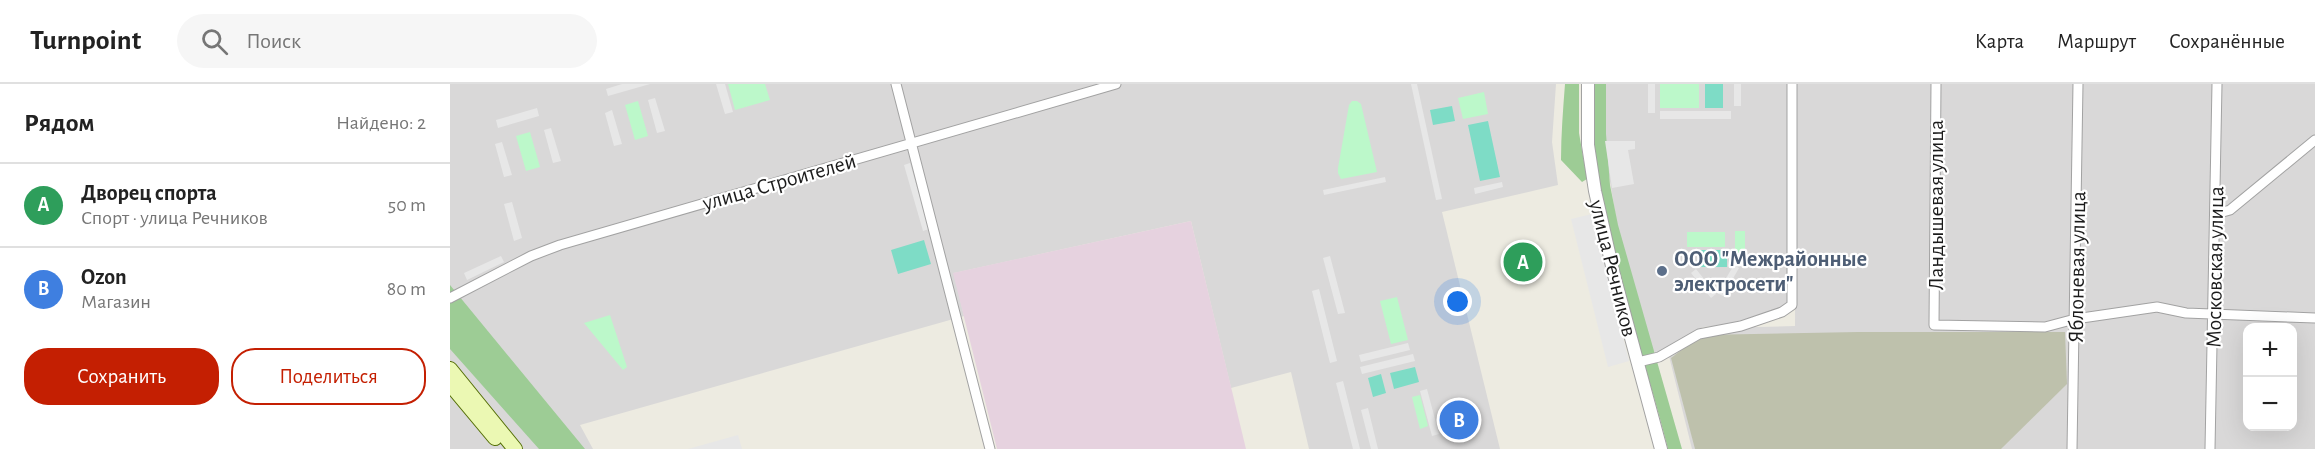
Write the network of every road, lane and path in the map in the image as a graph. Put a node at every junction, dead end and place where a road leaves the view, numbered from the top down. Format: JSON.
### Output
{"nodes":[{"id":1,"x":896,"y":84,"type":"edge"},
{"id":2,"x":1116,"y":84,"type":"edge"},
{"id":3,"x":1588,"y":84,"type":"edge"},
{"id":4,"x":1792,"y":84,"type":"edge"},
{"id":5,"x":1936,"y":84,"type":"edge"},
{"id":6,"x":2078,"y":84,"type":"edge"},
{"id":7,"x":2217,"y":84,"type":"edge"},
{"id":8,"x":2315,"y":140,"type":"edge"},
{"id":9,"x":911,"y":143,"type":"junction"},
{"id":10,"x":2216,"y":214,"type":"junction"},
{"id":11,"x":450,"y":298,"type":"edge"},
{"id":12,"x":2213,"y":314,"type":"junction"},
{"id":13,"x":2315,"y":318,"type":"edge"},
{"id":14,"x":2075,"y":319,"type":"junction"},
{"id":15,"x":1638,"y":362,"type":"junction"},
{"id":16,"x":450,"y":369,"type":"edge"},
{"id":17,"x":450,"y":384,"type":"edge"},
{"id":18,"x":505,"y":449,"type":"edge"},
{"id":19,"x":515,"y":449,"type":"edge"},
{"id":20,"x":990,"y":449,"type":"edge"},
{"id":21,"x":1661,"y":449,"type":"edge"},
{"id":22,"x":2072,"y":449,"type":"edge"},
{"id":23,"x":2210,"y":449,"type":"edge"}],
"edges":[{"from":1,"to":9,"type":"street"},
{"from":2,"to":9,"type":"street","name":"улица Строителей"},
{"from":3,"to":15,"type":"street","name":"улица Речников"},
{"from":4,"to":15,"type":"street"},
{"from":5,"to":14,"type":"street","name":"Ландышевая улица"},
{"from":6,"to":14,"type":"street","name":"Яблоневая улица"},
{"from":7,"to":10,"type":"street","name":"Московская улица"},
{"from":8,"to":10,"type":"street"},
{"from":9,"to":11,"type":"street","name":"улица Строителей"},
{"from":9,"to":20,"type":"street"},
{"from":10,"to":12,"type":"street","name":"Московская улица"},
{"from":12,"to":13,"type":"street"},
{"from":12,"to":14,"type":"street"},
{"from":12,"to":23,"type":"street","name":"Московская улица"},
{"from":14,"to":22,"type":"street","name":"Яблоневая улица"},
{"from":15,"to":21,"type":"street","name":"улица Речников"},
{"from":16,"to":19,"type":"main road"},
{"from":17,"to":18,"type":"main road"}]}
